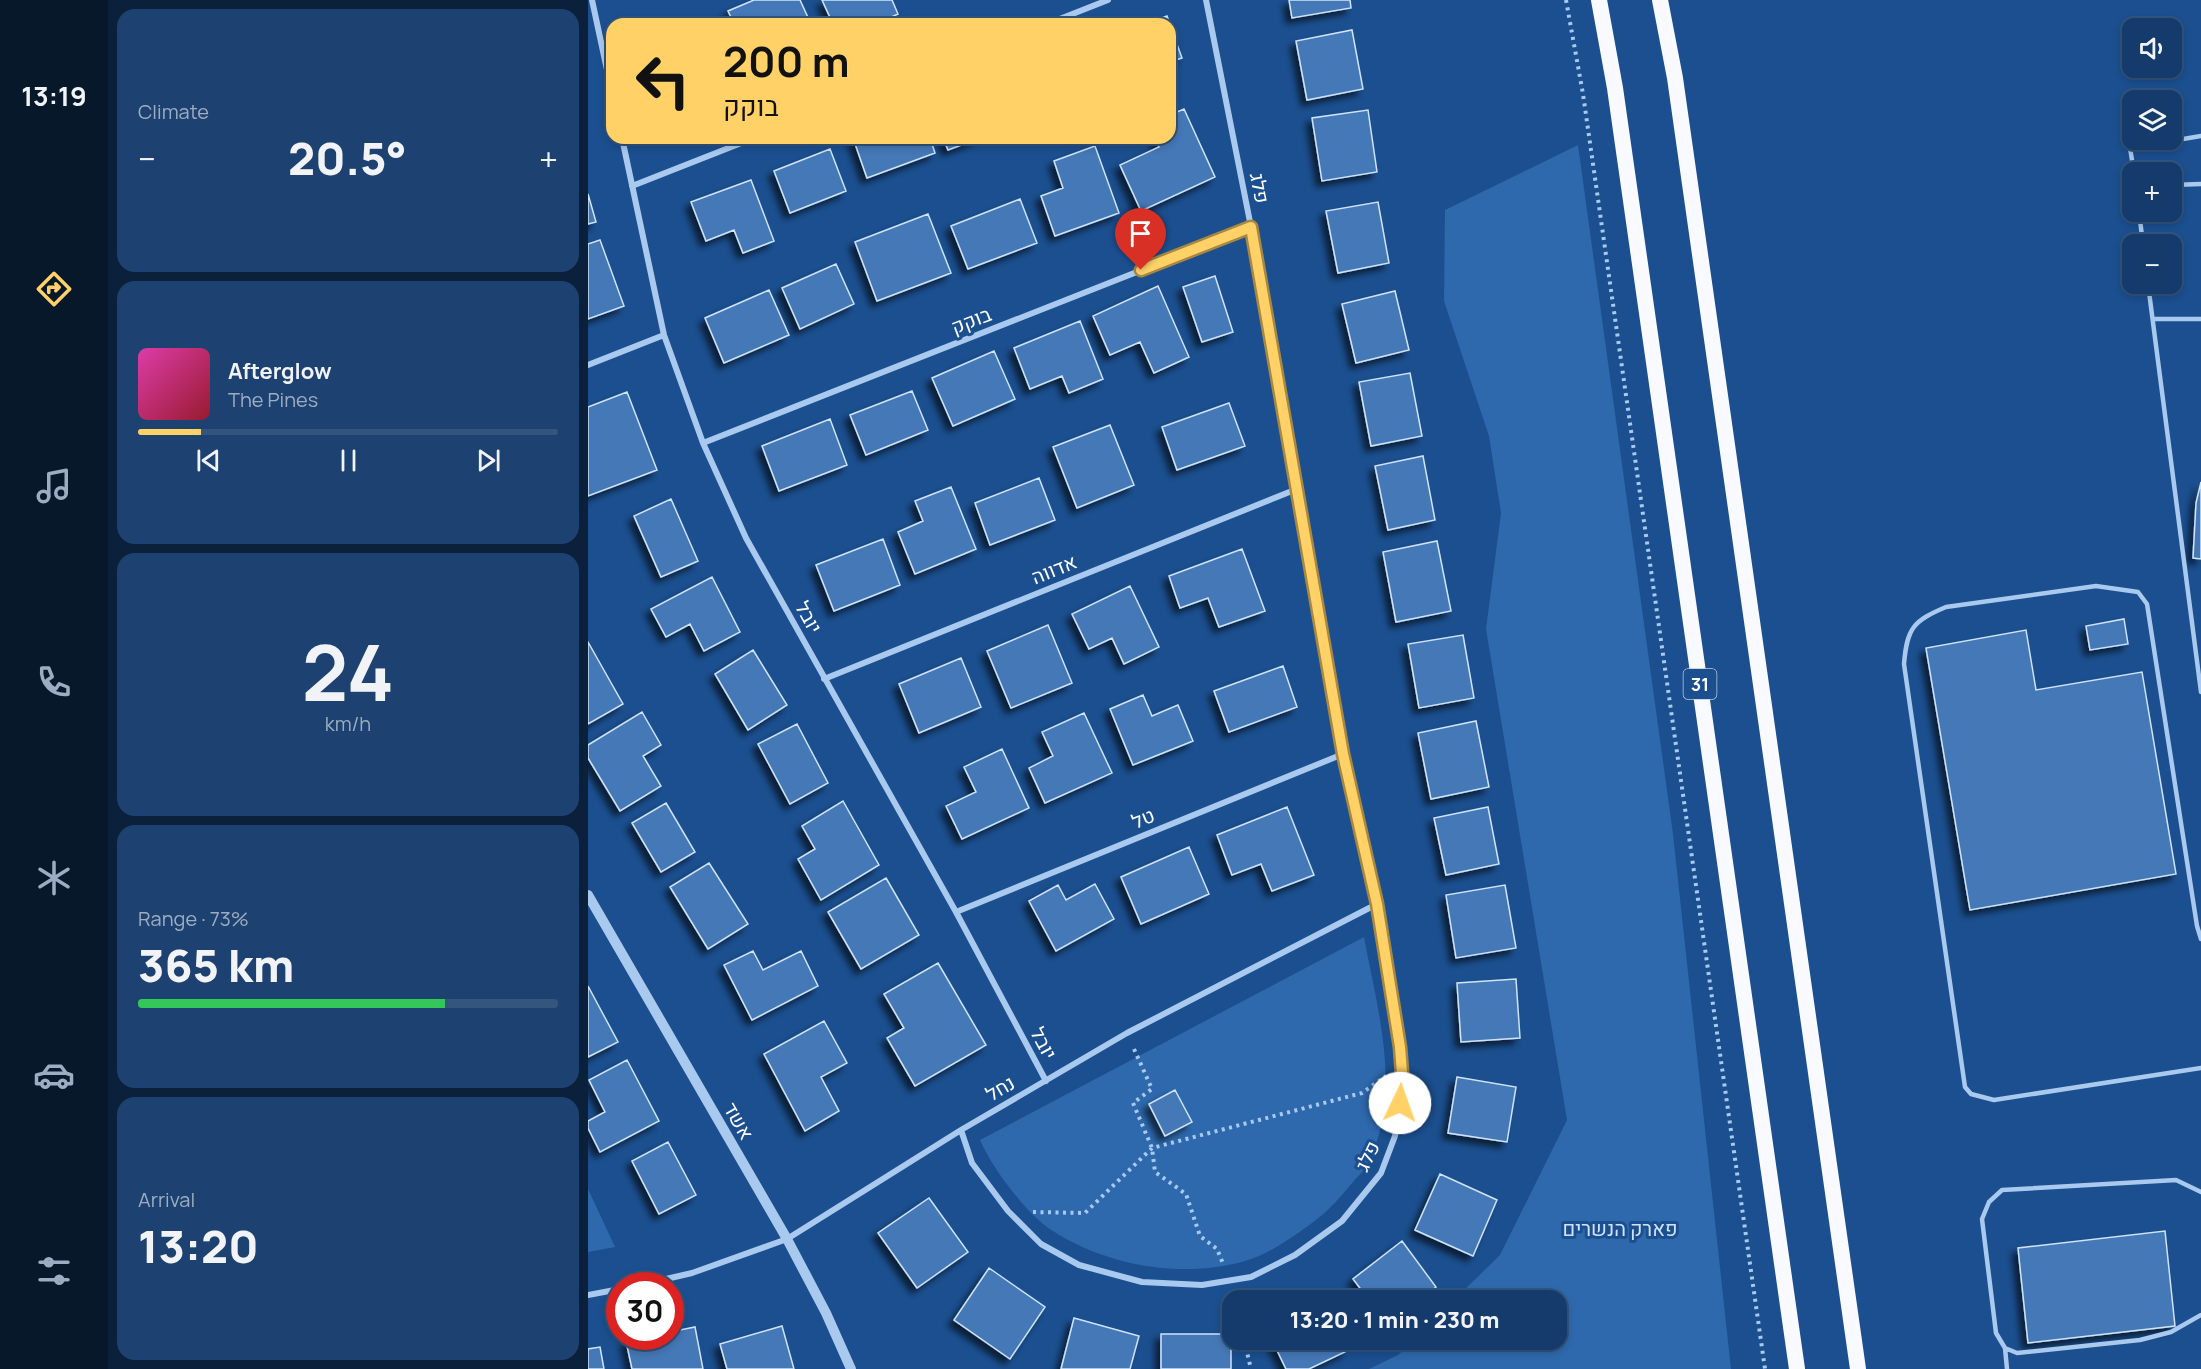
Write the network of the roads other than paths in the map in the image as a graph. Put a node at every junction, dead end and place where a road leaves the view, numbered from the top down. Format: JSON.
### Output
{"nodes":[{"id":1,"x":592,"y":0,"type":"edge"},
{"id":2,"x":1108,"y":0,"type":"edge"},
{"id":3,"x":1206,"y":0,"type":"edge"},
{"id":4,"x":1599,"y":0,"type":"edge"},
{"id":5,"x":1660,"y":0,"type":"edge"},
{"id":6,"x":1062,"y":18,"type":"edge"},
{"id":7,"x":606,"y":65,"type":"edge"},
{"id":8,"x":2201,"y":136,"type":"edge"},
{"id":9,"x":623,"y":144,"type":"edge"},
{"id":10,"x":739,"y":144,"type":"edge"},
{"id":11,"x":2132,"y":162,"type":"edge"},
{"id":12,"x":2182,"y":184,"type":"edge"},
{"id":13,"x":2201,"y":184,"type":"edge"},
{"id":14,"x":632,"y":186,"type":"junction"},
{"id":15,"x":1251,"y":227,"type":"junction"},
{"id":16,"x":2149,"y":294,"type":"edge"},
{"id":17,"x":2153,"y":319,"type":"junction"},
{"id":18,"x":2201,"y":319,"type":"edge"},
{"id":19,"x":664,"y":335,"type":"junction"},
{"id":20,"x":588,"y":365,"type":"edge"},
{"id":21,"x":703,"y":443,"type":"junction"},
{"id":22,"x":1297,"y":489,"type":"junction"},
{"id":23,"x":824,"y":679,"type":"junction"},
{"id":24,"x":2201,"y":692,"type":"edge"},
{"id":25,"x":1343,"y":754,"type":"junction"},
{"id":26,"x":588,"y":895,"type":"edge"},
{"id":27,"x":1377,"y":904,"type":"junction"},
{"id":28,"x":956,"y":912,"type":"junction"},
{"id":29,"x":2201,"y":939,"type":"edge"},
{"id":30,"x":2201,"y":1068,"type":"edge"},
{"id":31,"x":1046,"y":1081,"type":"junction"},
{"id":32,"x":961,"y":1130,"type":"junction"},
{"id":33,"x":2201,"y":1192,"type":"edge"},
{"id":34,"x":787,"y":1239,"type":"junction"},
{"id":35,"x":684,"y":1275,"type":"edge"},
{"id":36,"x":606,"y":1292,"type":"edge"},
{"id":37,"x":588,"y":1295,"type":"edge"},
{"id":38,"x":2201,"y":1315,"type":"edge"},
{"id":39,"x":2005,"y":1348,"type":"junction"},
{"id":40,"x":851,"y":1369,"type":"edge"},
{"id":41,"x":1797,"y":1369,"type":"edge"},
{"id":42,"x":1858,"y":1369,"type":"edge"},
{"id":43,"x":2007,"y":1369,"type":"edge"}],
"edges":[{"from":1,"to":7,"type":"street"},
{"from":2,"to":6,"type":"street"},
{"from":3,"to":15,"type":"street","name":"פלג"},
{"from":4,"to":41,"type":"highway","number":"31"},
{"from":5,"to":42,"type":"highway"},
{"from":8,"to":11,"type":"lane"},
{"from":9,"to":14,"type":"street","name":"יובל"},
{"from":10,"to":14,"type":"street"},
{"from":12,"to":13,"type":"lane"},
{"from":14,"to":19,"type":"street","name":"יובל"},
{"from":15,"to":21,"type":"street","name":"בוקק"},
{"from":15,"to":22,"type":"street","name":"פלג"},
{"from":16,"to":17,"type":"lane"},
{"from":17,"to":18,"type":"lane"},
{"from":17,"to":24,"type":"lane"},
{"from":19,"to":20,"type":"street"},
{"from":19,"to":21,"type":"street","name":"יובל"},
{"from":21,"to":23,"type":"street","name":"יובל"},
{"from":22,"to":23,"type":"street","name":"אדווה"},
{"from":22,"to":25,"type":"street","name":"פלג"},
{"from":23,"to":28,"type":"street","name":"יובל"},
{"from":25,"to":27,"type":"street","name":"פלג"},
{"from":25,"to":28,"type":"street","name":"טל"},
{"from":26,"to":34,"type":"street","name":"אשד"},
{"from":27,"to":31,"type":"street","name":"נחל"},
{"from":27,"to":32,"type":"street","name":"פלג"},
{"from":28,"to":31,"type":"street","name":"יובל"},
{"from":29,"to":30,"type":"lane"},
{"from":31,"to":32,"type":"street","name":"נחל"},
{"from":32,"to":34,"type":"street","name":"נחל"},
{"from":33,"to":39,"type":"lane"},
{"from":34,"to":35,"type":"street","name":"נחל"},
{"from":34,"to":40,"type":"street","name":"אשד"},
{"from":36,"to":37,"type":"street"},
{"from":38,"to":39,"type":"lane"},
{"from":39,"to":43,"type":"lane"}]}
